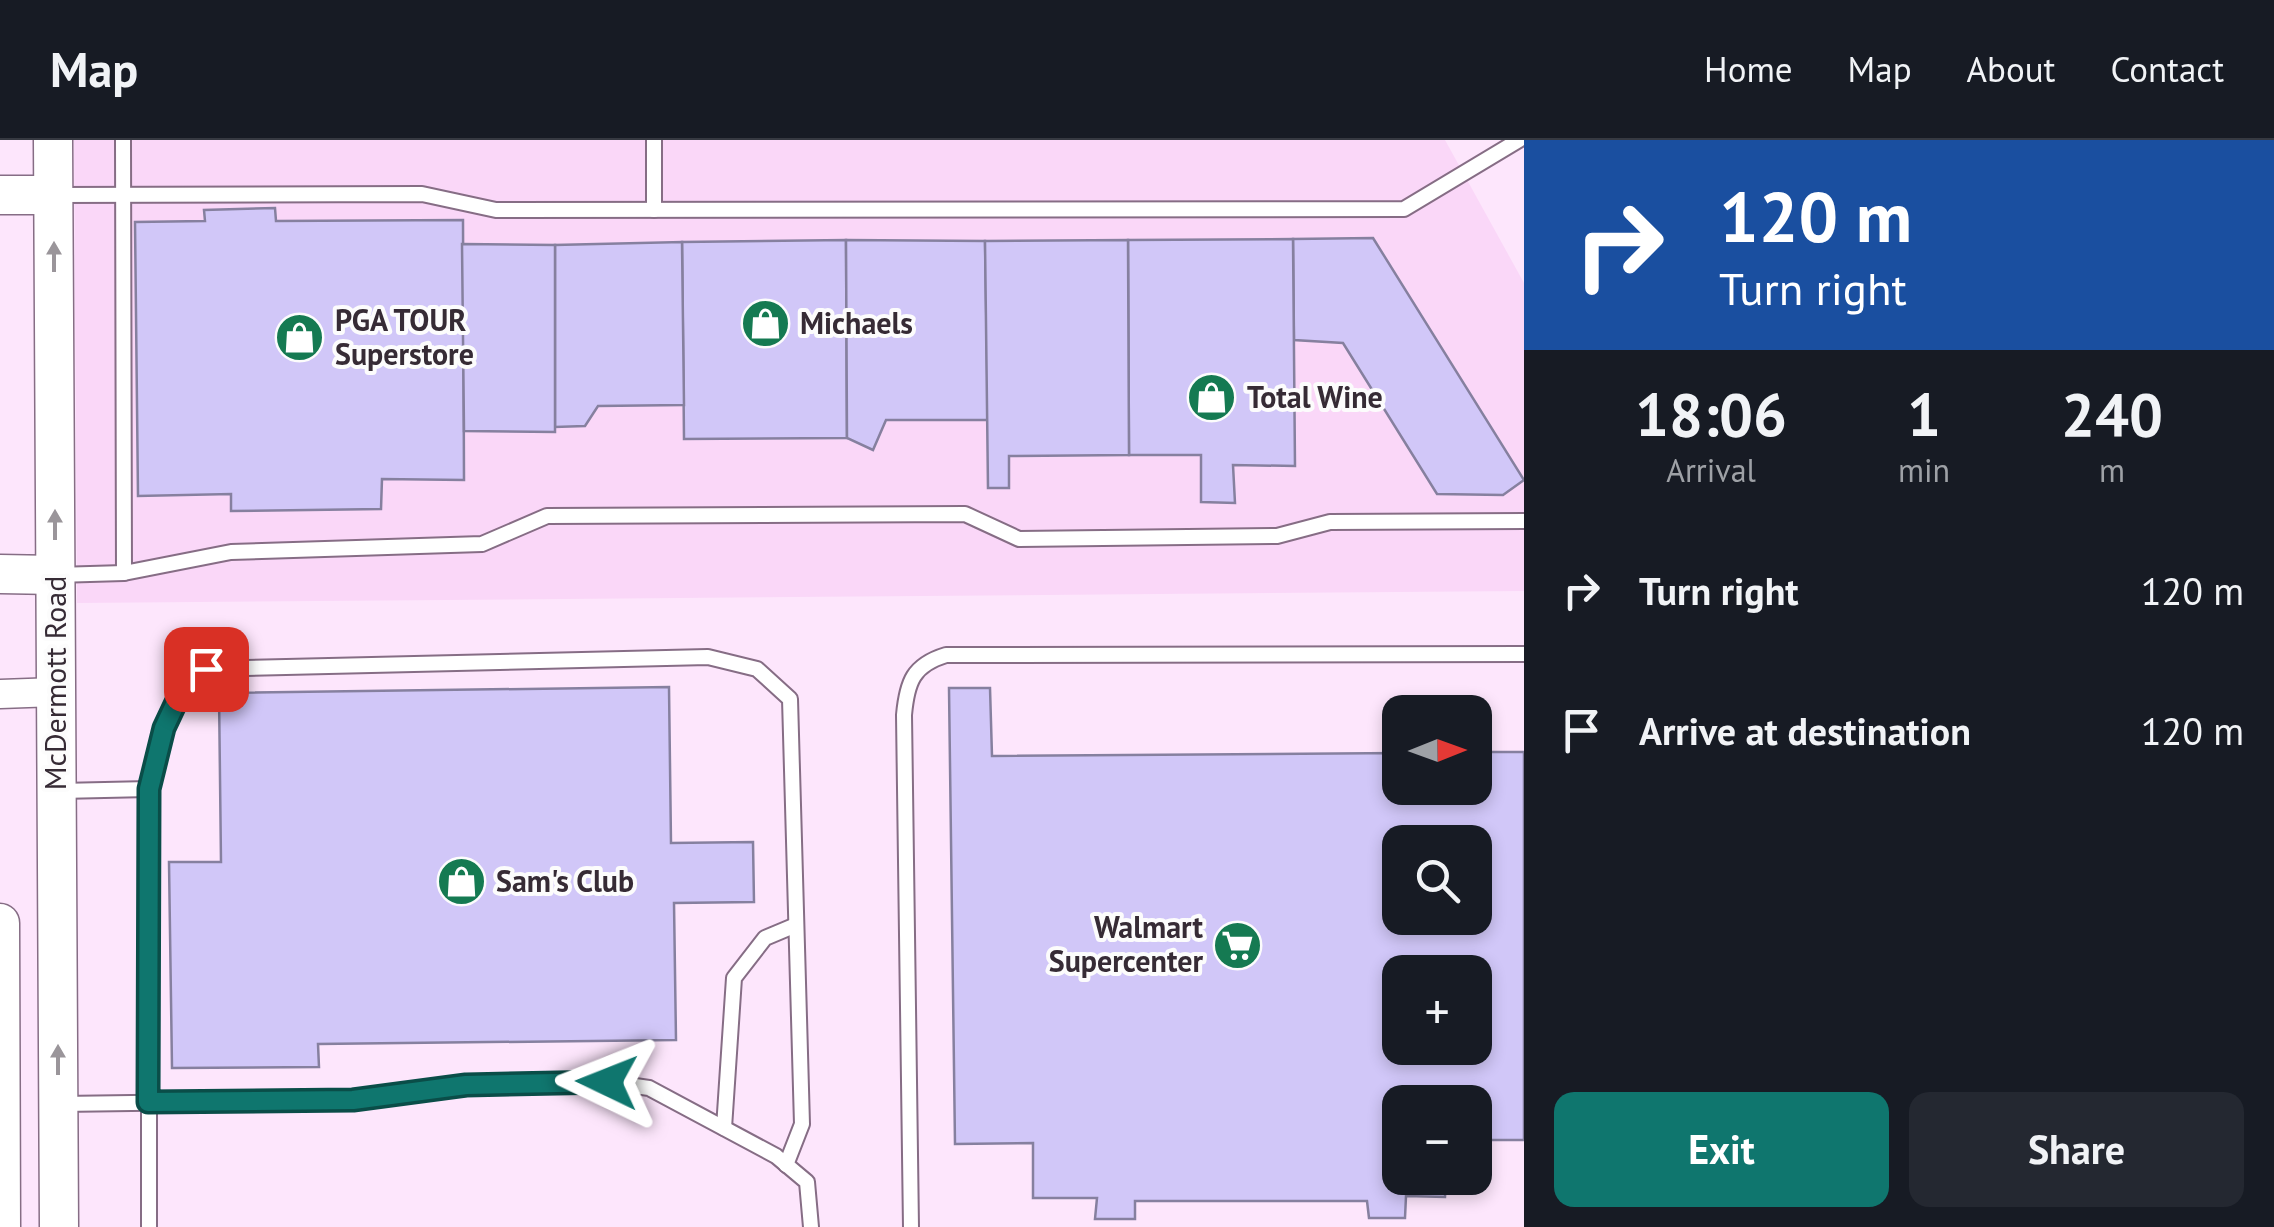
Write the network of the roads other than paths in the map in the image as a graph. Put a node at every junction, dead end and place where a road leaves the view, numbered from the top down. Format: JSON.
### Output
{"nodes":[{"id":1,"x":53,"y":140,"type":"edge"},
{"id":2,"x":123,"y":140,"type":"edge"},
{"id":3,"x":654,"y":140,"type":"edge"},
{"id":4,"x":1519,"y":140,"type":"edge"},
{"id":5,"x":124,"y":194,"type":"junction"},
{"id":6,"x":0,"y":195,"type":"edge"},
{"id":7,"x":53,"y":195,"type":"junction"},
{"id":8,"x":654,"y":210,"type":"junction"},
{"id":9,"x":1524,"y":521,"type":"edge"},
{"id":10,"x":124,"y":573,"type":"junction"},
{"id":11,"x":0,"y":574,"type":"edge"},
{"id":12,"x":55,"y":575,"type":"junction"},
{"id":13,"x":1524,"y":654,"type":"edge"},
{"id":14,"x":56,"y":692,"type":"junction"},
{"id":15,"x":0,"y":694,"type":"edge"},
{"id":16,"x":149,"y":789,"type":"junction"},
{"id":17,"x":56,"y":791,"type":"junction"},
{"id":18,"x":0,"y":923,"type":"edge"},
{"id":19,"x":796,"y":926,"type":"junction"},
{"id":20,"x":148,"y":1102,"type":"junction"},
{"id":21,"x":58,"y":1104,"type":"junction"},
{"id":22,"x":1,"y":1106,"type":"edge"},
{"id":23,"x":724,"y":1128,"type":"junction"},
{"id":24,"x":786,"y":1165,"type":"junction"},
{"id":25,"x":1,"y":1227,"type":"edge"},
{"id":26,"x":59,"y":1227,"type":"edge"},
{"id":27,"x":149,"y":1227,"type":"edge"},
{"id":28,"x":811,"y":1227,"type":"edge"},
{"id":29,"x":911,"y":1227,"type":"edge"}],
"edges":[{"from":1,"to":7,"type":"main road","name":"McDermott Road"},
{"from":2,"to":5,"type":"lane"},
{"from":3,"to":8,"type":"lane"},
{"from":4,"to":8,"type":"lane"},
{"from":5,"to":7,"type":"lane"},
{"from":5,"to":8,"type":"lane"},
{"from":5,"to":10,"type":"lane"},
{"from":6,"to":7,"type":"main road"},
{"from":12,"to":7,"type":"main road","name":"McDermott Road","one_way":true},
{"from":9,"to":10,"type":"lane"},
{"from":10,"to":12,"type":"lane"},
{"from":11,"to":12,"type":"main road"},
{"from":12,"to":14,"type":"main road","name":"McDermott Road"},
{"from":13,"to":29,"type":"lane"},
{"from":14,"to":15,"type":"street"},
{"from":14,"to":17,"type":"main road","name":"McDermott Road"},
{"from":16,"to":17,"type":"lane"},
{"from":16,"to":19,"type":"lane"},
{"from":16,"to":20,"type":"lane"},
{"from":21,"to":17,"type":"main road","name":"McDermott Road","one_way":true},
{"from":18,"to":22,"type":"main road"},
{"from":19,"to":23,"type":"lane"},
{"from":19,"to":24,"type":"lane"},
{"from":20,"to":21,"type":"lane"},
{"from":20,"to":23,"type":"lane"},
{"from":20,"to":27,"type":"lane"},
{"from":21,"to":22,"type":"main road"},
{"from":21,"to":26,"type":"main road","name":"McDermott Road"},
{"from":22,"to":25,"type":"main road"},
{"from":23,"to":24,"type":"lane"},
{"from":24,"to":28,"type":"lane"}]}
